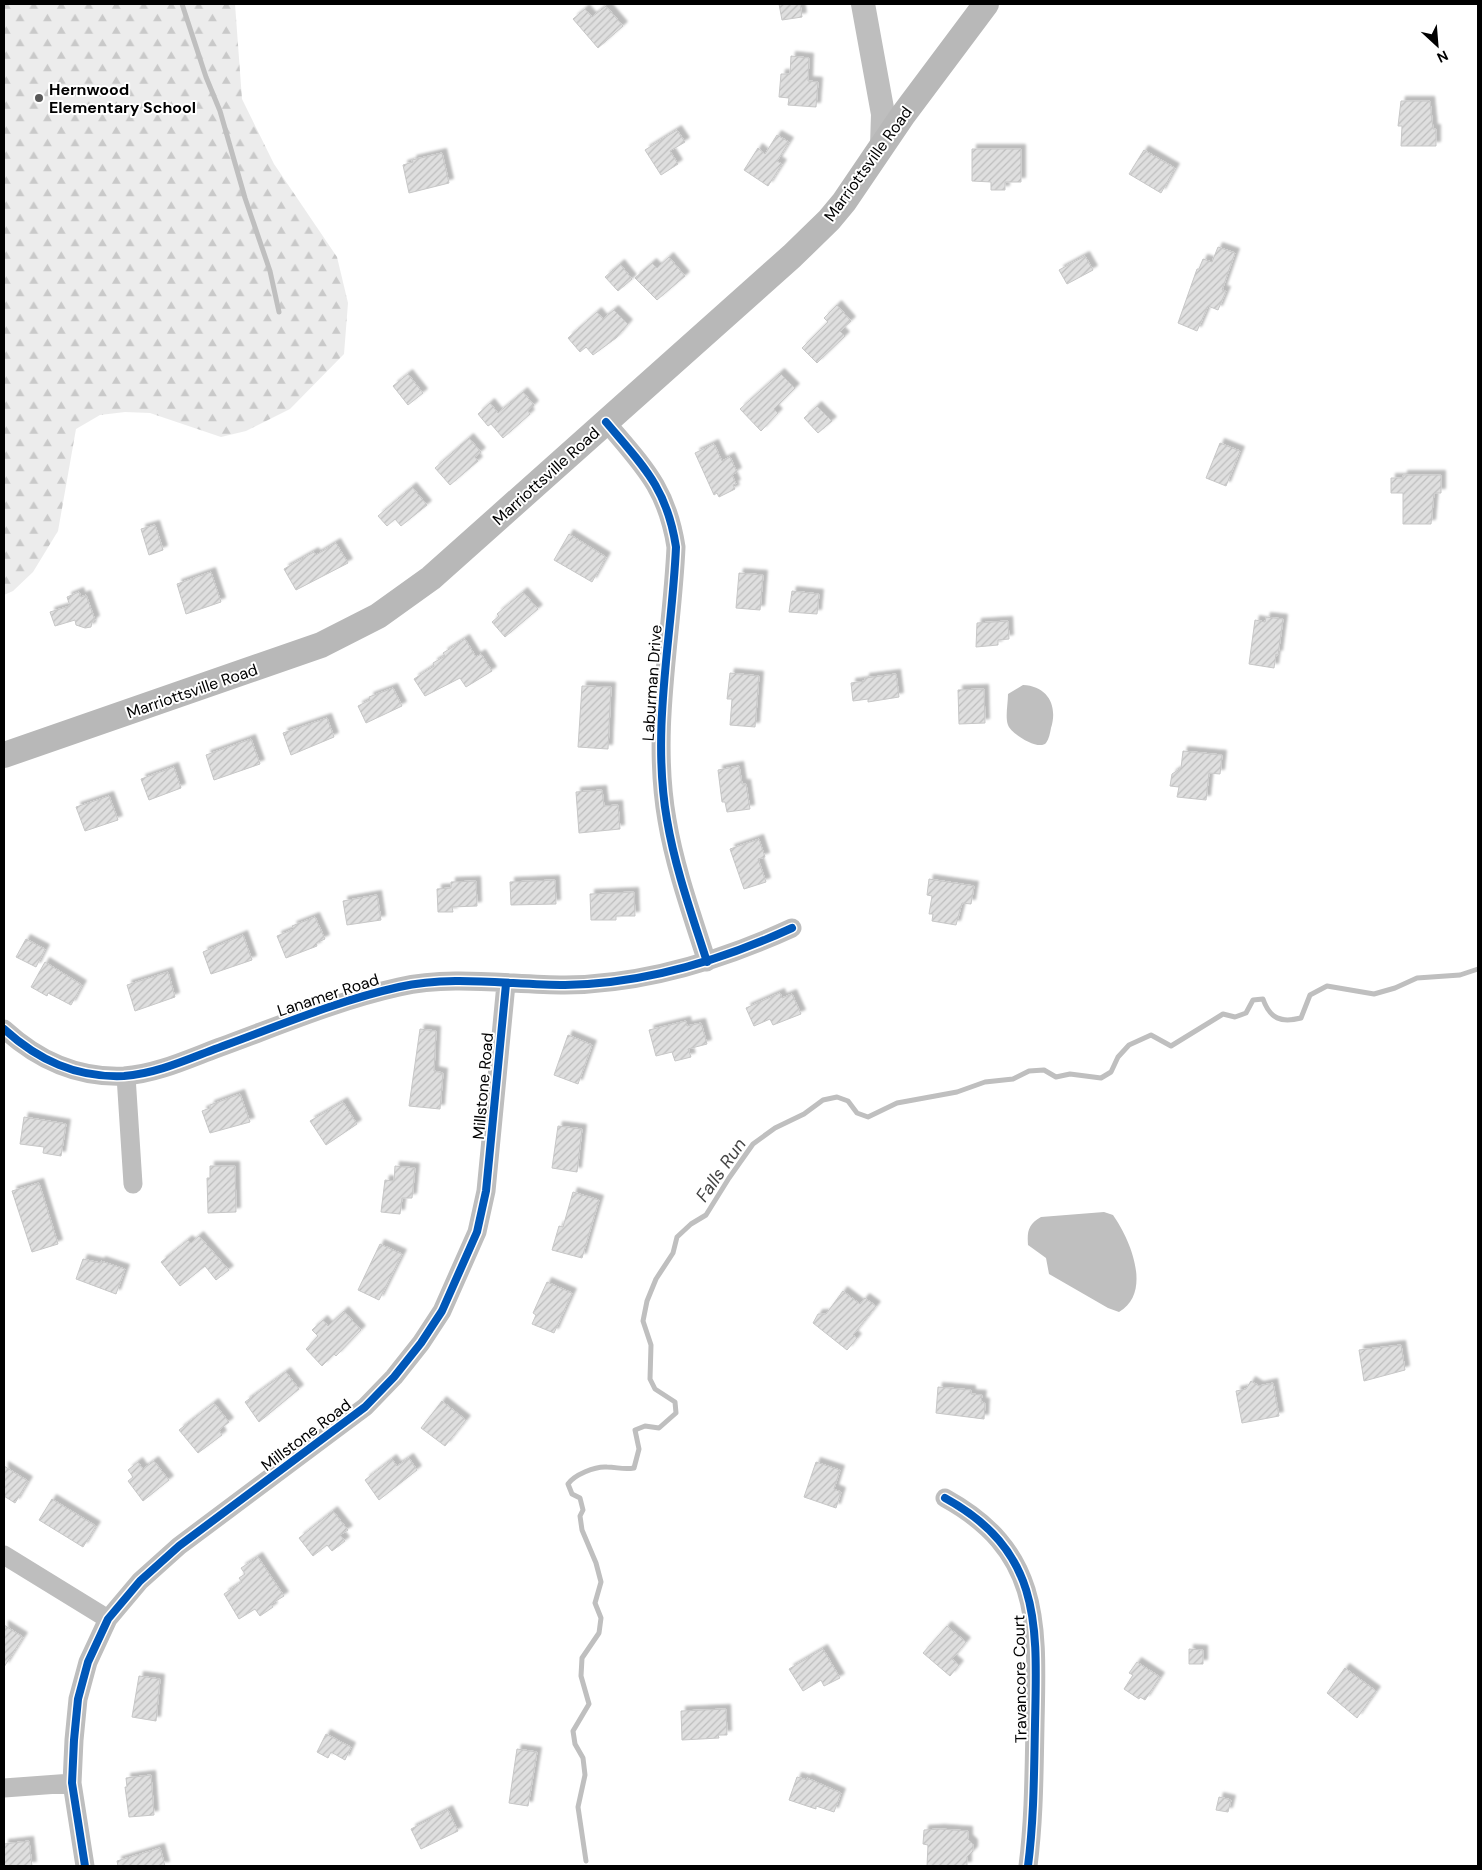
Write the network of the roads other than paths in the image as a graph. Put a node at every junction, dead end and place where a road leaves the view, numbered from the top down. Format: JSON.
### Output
{"nodes":[{"id":1,"x":863,"y":4,"type":"edge"},
{"id":2,"x":986,"y":4,"type":"edge"},
{"id":3,"x":882,"y":146,"type":"junction"},
{"id":4,"x":606,"y":422,"type":"junction"},
{"id":5,"x":4,"y":755,"type":"edge"},
{"id":6,"x":792,"y":928,"type":"dead end"},
{"id":7,"x":707,"y":962,"type":"junction"},
{"id":8,"x":506,"y":984,"type":"junction"},
{"id":9,"x":4,"y":1030,"type":"edge"},
{"id":10,"x":126,"y":1076,"type":"junction"},
{"id":11,"x":133,"y":1184,"type":"dead end"},
{"id":12,"x":944,"y":1498,"type":"dead end"},
{"id":13,"x":4,"y":1555,"type":"edge"},
{"id":14,"x":108,"y":1619,"type":"junction"},
{"id":15,"x":72,"y":1783,"type":"junction"},
{"id":16,"x":4,"y":1788,"type":"edge"},
{"id":17,"x":85,"y":1866,"type":"edge"},
{"id":18,"x":1028,"y":1866,"type":"edge"}],
"edges":[{"from":1,"to":3,"type":"street"},
{"from":2,"to":3,"type":"main road","name":"Marriottsville Road"},
{"from":3,"to":4,"type":"main road","name":"Marriottsville Road"},
{"from":4,"to":5,"type":"main road","name":"Marriottsville Road"},
{"from":4,"to":7,"type":"street","name":"Laburman Drive"},
{"from":6,"to":7,"type":"street","name":"Lanamer Road"},
{"from":7,"to":8,"type":"street","name":"Lanamer Road"},
{"from":8,"to":10,"type":"street","name":"Lanamer Road"},
{"from":8,"to":14,"type":"street","name":"Millstone Road"},
{"from":9,"to":10,"type":"street","name":"Lanamer Road"},
{"from":10,"to":11,"type":"street"},
{"from":12,"to":18,"type":"street","name":"Travancore Court"},
{"from":13,"to":14,"type":"street"},
{"from":14,"to":15,"type":"street","name":"Millstone Road"},
{"from":15,"to":16,"type":"street"},
{"from":15,"to":17,"type":"street","name":"Millstone Road"}]}
